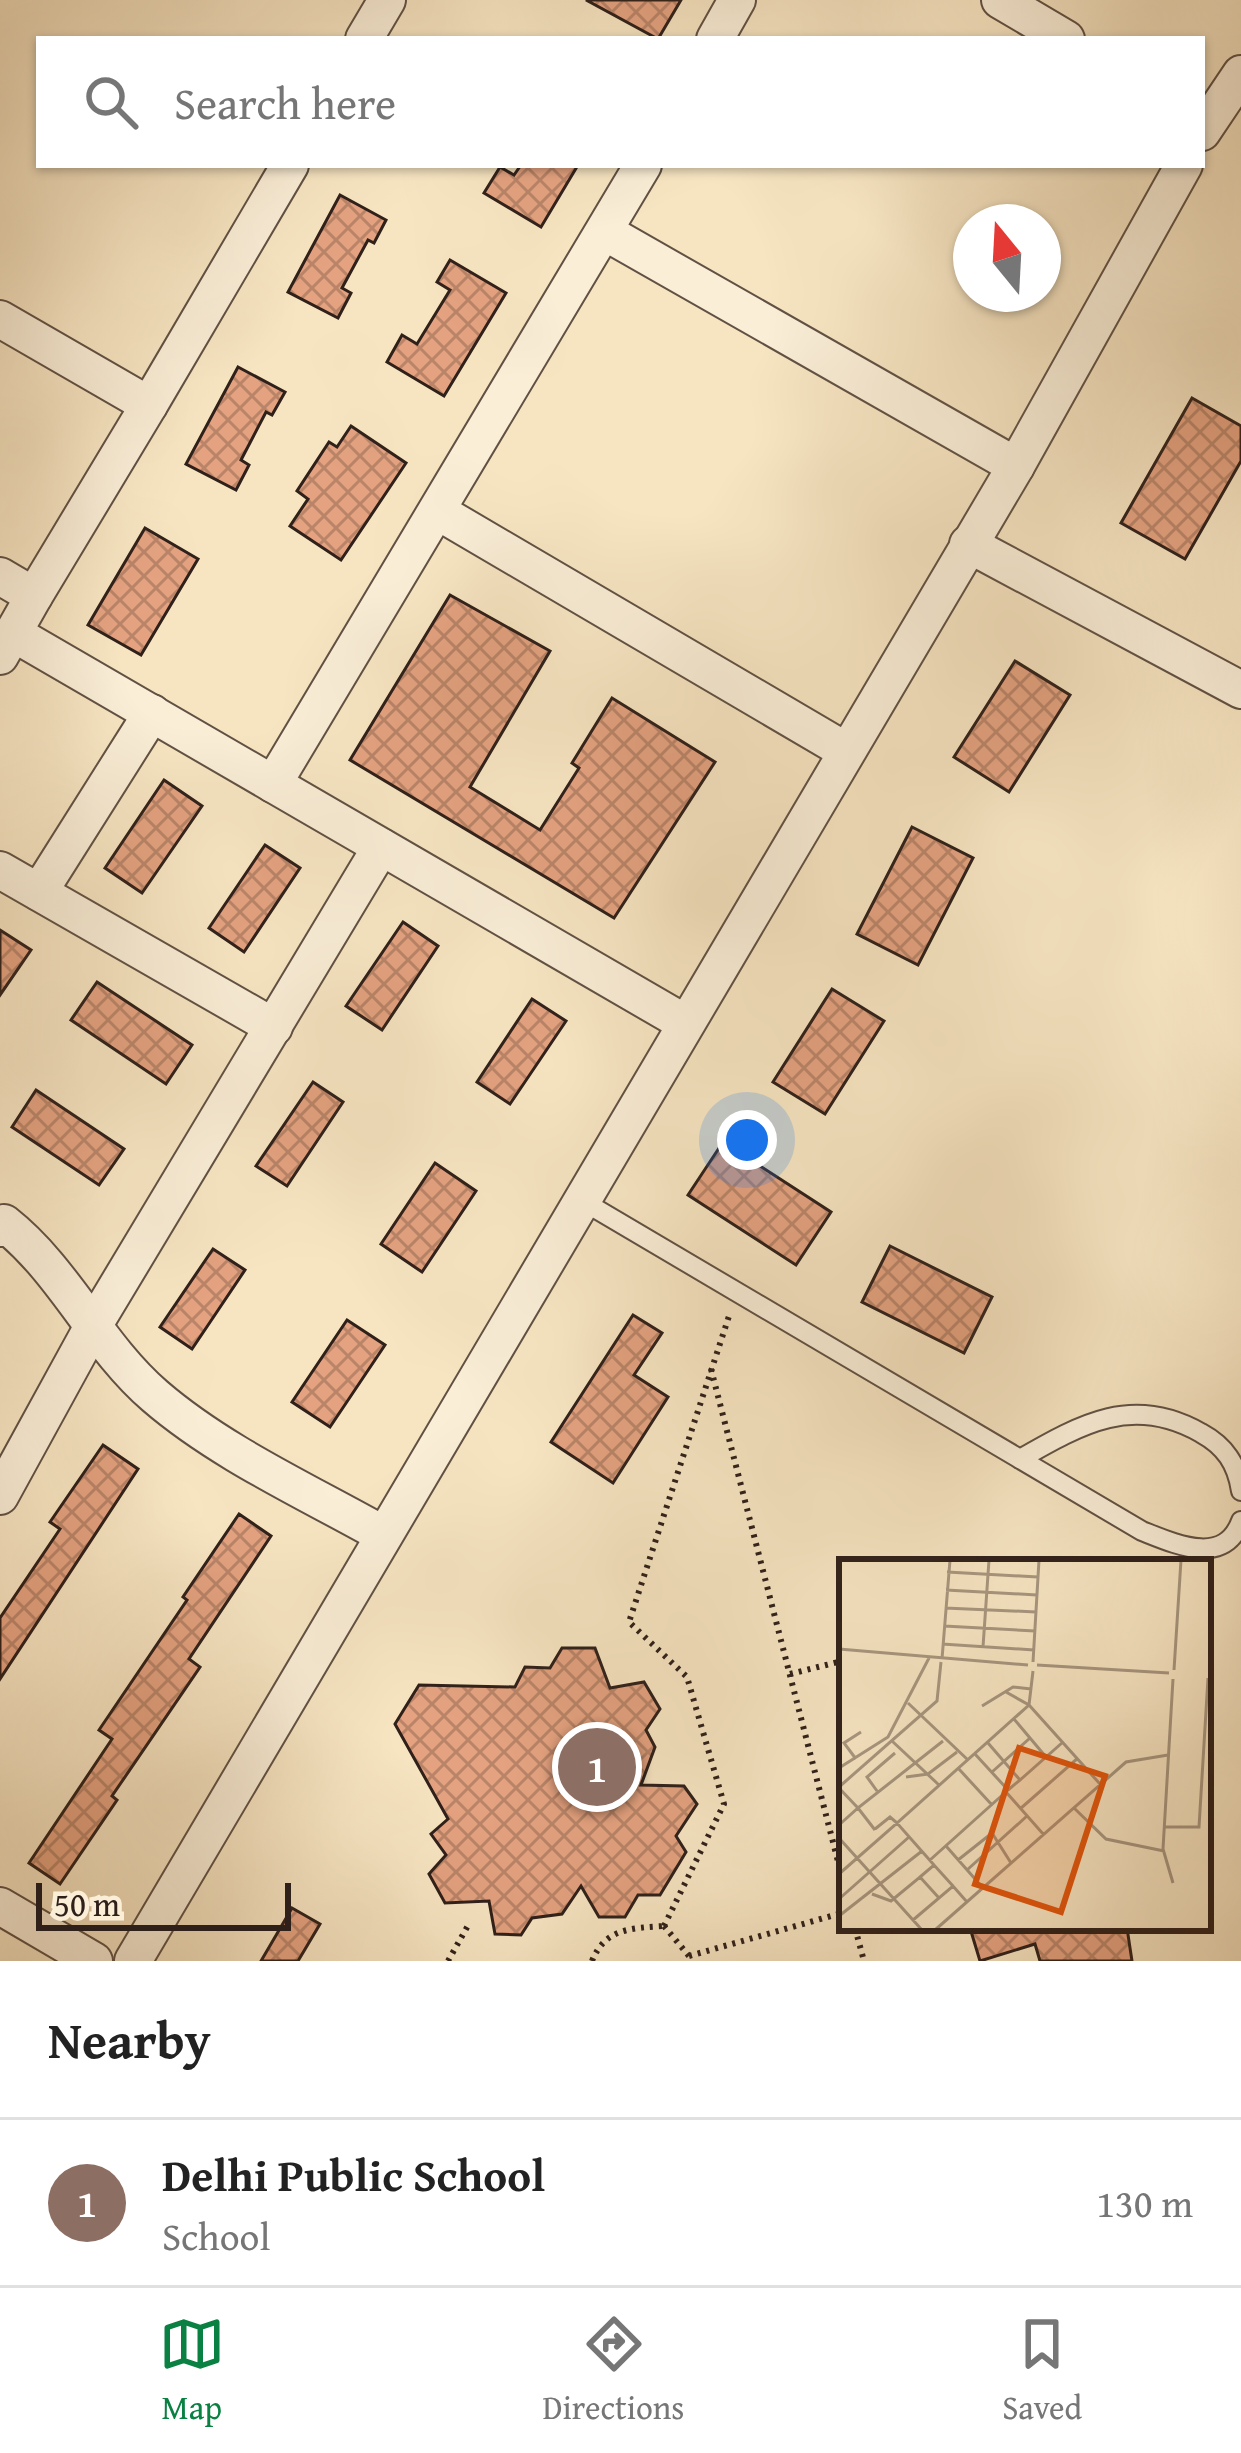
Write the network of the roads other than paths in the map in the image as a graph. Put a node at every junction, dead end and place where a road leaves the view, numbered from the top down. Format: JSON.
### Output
{"nodes":[{"id":1,"x":387,"y":0,"type":"edge"},
{"id":2,"x":737,"y":0,"type":"edge"},
{"id":3,"x":1000,"y":0,"type":"edge"},
{"id":4,"x":366,"y":36,"type":"edge"},
{"id":5,"x":717,"y":36,"type":"edge"},
{"id":6,"x":1061,"y":36,"type":"edge"},
{"id":7,"x":1241,"y":74,"type":"edge"},
{"id":8,"x":1205,"y":123,"type":"edge"},
{"id":9,"x":288,"y":168,"type":"edge"},
{"id":10,"x":641,"y":168,"type":"edge"},
{"id":11,"x":1182,"y":168,"type":"edge"},
{"id":12,"x":605,"y":232,"type":"junction"},
{"id":13,"x":0,"y":319,"type":"edge"},
{"id":14,"x":149,"y":405,"type":"junction"},
{"id":15,"x":1016,"y":466,"type":"junction"},
{"id":16,"x":437,"y":511,"type":"junction"},
{"id":17,"x":968,"y":544,"type":"junction"},
{"id":18,"x":0,"y":576,"type":"edge"},
{"id":19,"x":34,"y":596,"type":"junction"},
{"id":20,"x":7,"y":645,"type":"edge"},
{"id":21,"x":1241,"y":690,"type":"edge"},
{"id":22,"x":152,"y":713,"type":"junction"},
{"id":23,"x":846,"y":751,"type":"junction"},
{"id":24,"x":273,"y":784,"type":"junction"},
{"id":25,"x":381,"y":847,"type":"junction"},
{"id":26,"x":0,"y":870,"type":"edge"},
{"id":27,"x":39,"y":892,"type":"junction"},
{"id":28,"x":686,"y":1023,"type":"junction"},
{"id":29,"x":274,"y":1027,"type":"junction"},
{"id":30,"x":581,"y":1200,"type":"junction"},
{"id":31,"x":1,"y":1224,"type":"edge"},
{"id":32,"x":92,"y":1328,"type":"junction"},
{"id":33,"x":1019,"y":1459,"type":"junction"},
{"id":34,"x":1241,"y":1491,"type":"edge"},
{"id":35,"x":0,"y":1496,"type":"edge"},
{"id":36,"x":1241,"y":1521,"type":"edge"},
{"id":37,"x":384,"y":1535,"type":"junction"},
{"id":38,"x":0,"y":1906,"type":"edge"},
{"id":39,"x":94,"y":1961,"type":"edge"},
{"id":40,"x":133,"y":1961,"type":"edge"}],
"edges":[{"from":1,"to":4,"type":"street"},
{"from":2,"to":5,"type":"street"},
{"from":3,"to":6,"type":"street"},
{"from":7,"to":8,"type":"street"},
{"from":9,"to":14,"type":"street"},
{"from":10,"to":12,"type":"street"},
{"from":11,"to":15,"type":"street"},
{"from":12,"to":15,"type":"street"},
{"from":12,"to":16,"type":"street"},
{"from":13,"to":14,"type":"street"},
{"from":14,"to":19,"type":"street"},
{"from":15,"to":17,"type":"street"},
{"from":16,"to":23,"type":"street"},
{"from":16,"to":24,"type":"street"},
{"from":17,"to":21,"type":"street"},
{"from":17,"to":23,"type":"street"},
{"from":18,"to":19,"type":"street"},
{"from":19,"to":20,"type":"street"},
{"from":20,"to":22,"type":"street"},
{"from":22,"to":24,"type":"street"},
{"from":22,"to":27,"type":"street"},
{"from":23,"to":28,"type":"street"},
{"from":24,"to":25,"type":"street"},
{"from":25,"to":28,"type":"street"},
{"from":25,"to":29,"type":"street"},
{"from":26,"to":27,"type":"street"},
{"from":27,"to":29,"type":"street"},
{"from":28,"to":30,"type":"street"},
{"from":29,"to":32,"type":"street"},
{"from":30,"to":33,"type":"lane"},
{"from":30,"to":37,"type":"street"},
{"from":31,"to":32,"type":"street"},
{"from":32,"to":35,"type":"street"},
{"from":32,"to":37,"type":"street"},
{"from":33,"to":34,"type":"lane"},
{"from":33,"to":36,"type":"lane"},
{"from":37,"to":40,"type":"street"},
{"from":38,"to":39,"type":"street"}]}
